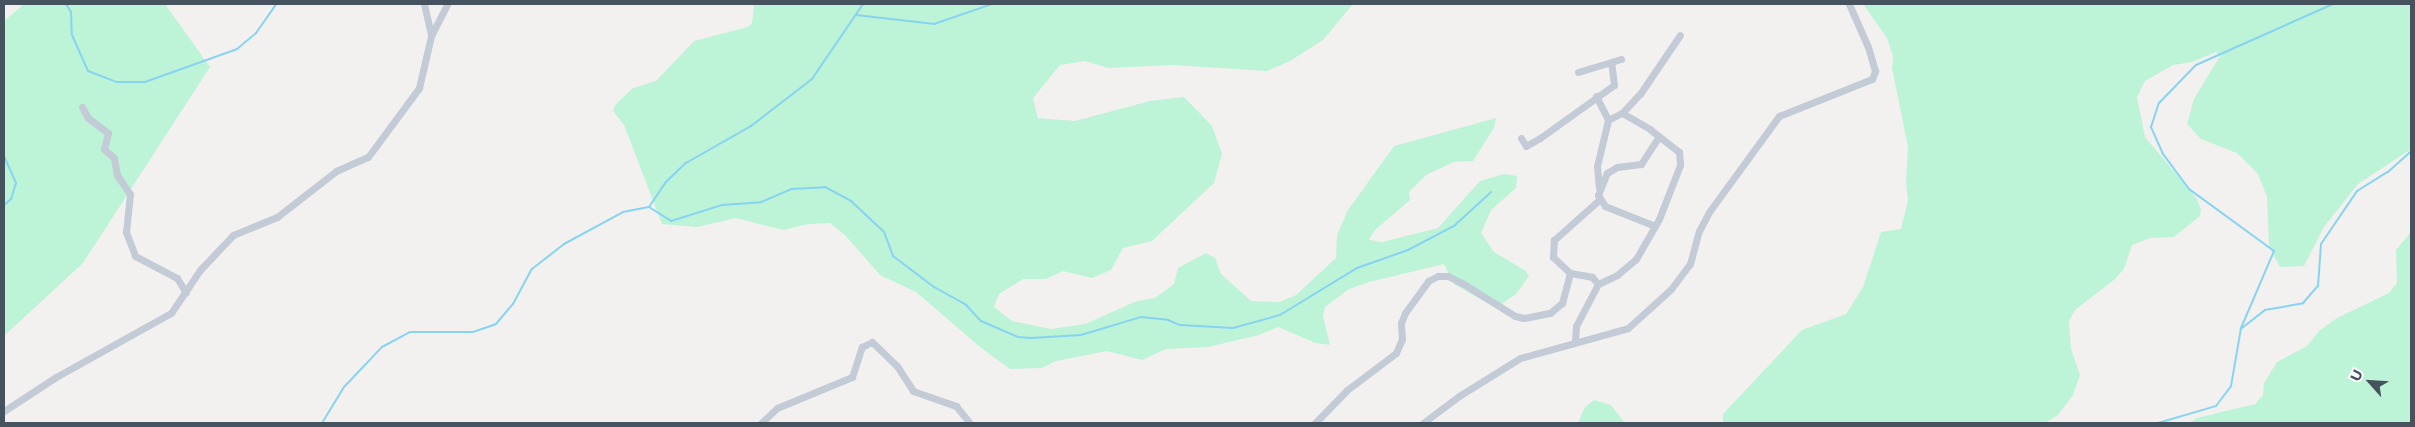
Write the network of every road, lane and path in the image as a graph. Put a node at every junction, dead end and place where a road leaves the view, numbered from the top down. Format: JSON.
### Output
{"nodes":[{"id":1,"x":424,"y":4,"type":"edge"},
{"id":2,"x":447,"y":4,"type":"edge"},
{"id":3,"x":1849,"y":4,"type":"edge"},
{"id":4,"x":1680,"y":34,"type":"dead end"},
{"id":5,"x":431,"y":36,"type":"junction"},
{"id":6,"x":1622,"y":59,"type":"dead end"},
{"id":7,"x":1611,"y":62,"type":"junction"},
{"id":8,"x":1578,"y":72,"type":"dead end"},
{"id":9,"x":1596,"y":96,"type":"junction"},
{"id":10,"x":82,"y":106,"type":"dead end"},
{"id":11,"x":1622,"y":113,"type":"junction"},
{"id":12,"x":1608,"y":120,"type":"junction"},
{"id":13,"x":1659,"y":136,"type":"junction"},
{"id":14,"x":1521,"y":138,"type":"dead end"},
{"id":15,"x":1599,"y":188,"type":"junction"},
{"id":16,"x":1599,"y":200,"type":"junction"},
{"id":17,"x":1655,"y":226,"type":"junction"},
{"id":18,"x":1570,"y":273,"type":"junction"},
{"id":19,"x":1598,"y":284,"type":"junction"},
{"id":20,"x":186,"y":293,"type":"junction"},
{"id":21,"x":1575,"y":342,"type":"junction"},
{"id":22,"x":4,"y":411,"type":"edge"},
{"id":23,"x":760,"y":423,"type":"edge"},
{"id":24,"x":970,"y":423,"type":"edge"},
{"id":25,"x":1315,"y":423,"type":"edge"},
{"id":26,"x":1423,"y":423,"type":"edge"}],
"edges":[{"from":1,"to":5,"type":"street"},
{"from":2,"to":5,"type":"street"},
{"from":3,"to":21,"type":"street"},
{"from":4,"to":11,"type":"street"},
{"from":5,"to":20,"type":"street"},
{"from":6,"to":7,"type":"street"},
{"from":7,"to":8,"type":"street"},
{"from":7,"to":9,"type":"street"},
{"from":9,"to":12,"type":"street"},
{"from":9,"to":14,"type":"street"},
{"from":10,"to":20,"type":"street"},
{"from":11,"to":12,"type":"street"},
{"from":11,"to":13,"type":"street"},
{"from":12,"to":15,"type":"street"},
{"from":13,"to":15,"type":"street"},
{"from":13,"to":17,"type":"street"},
{"from":15,"to":16,"type":"street"},
{"from":16,"to":17,"type":"street"},
{"from":16,"to":18,"type":"street"},
{"from":17,"to":19,"type":"street"},
{"from":18,"to":19,"type":"street"},
{"from":18,"to":25,"type":"street"},
{"from":19,"to":21,"type":"street"},
{"from":20,"to":22,"type":"street"},
{"from":21,"to":26,"type":"street"},
{"from":23,"to":24,"type":"street"}]}
